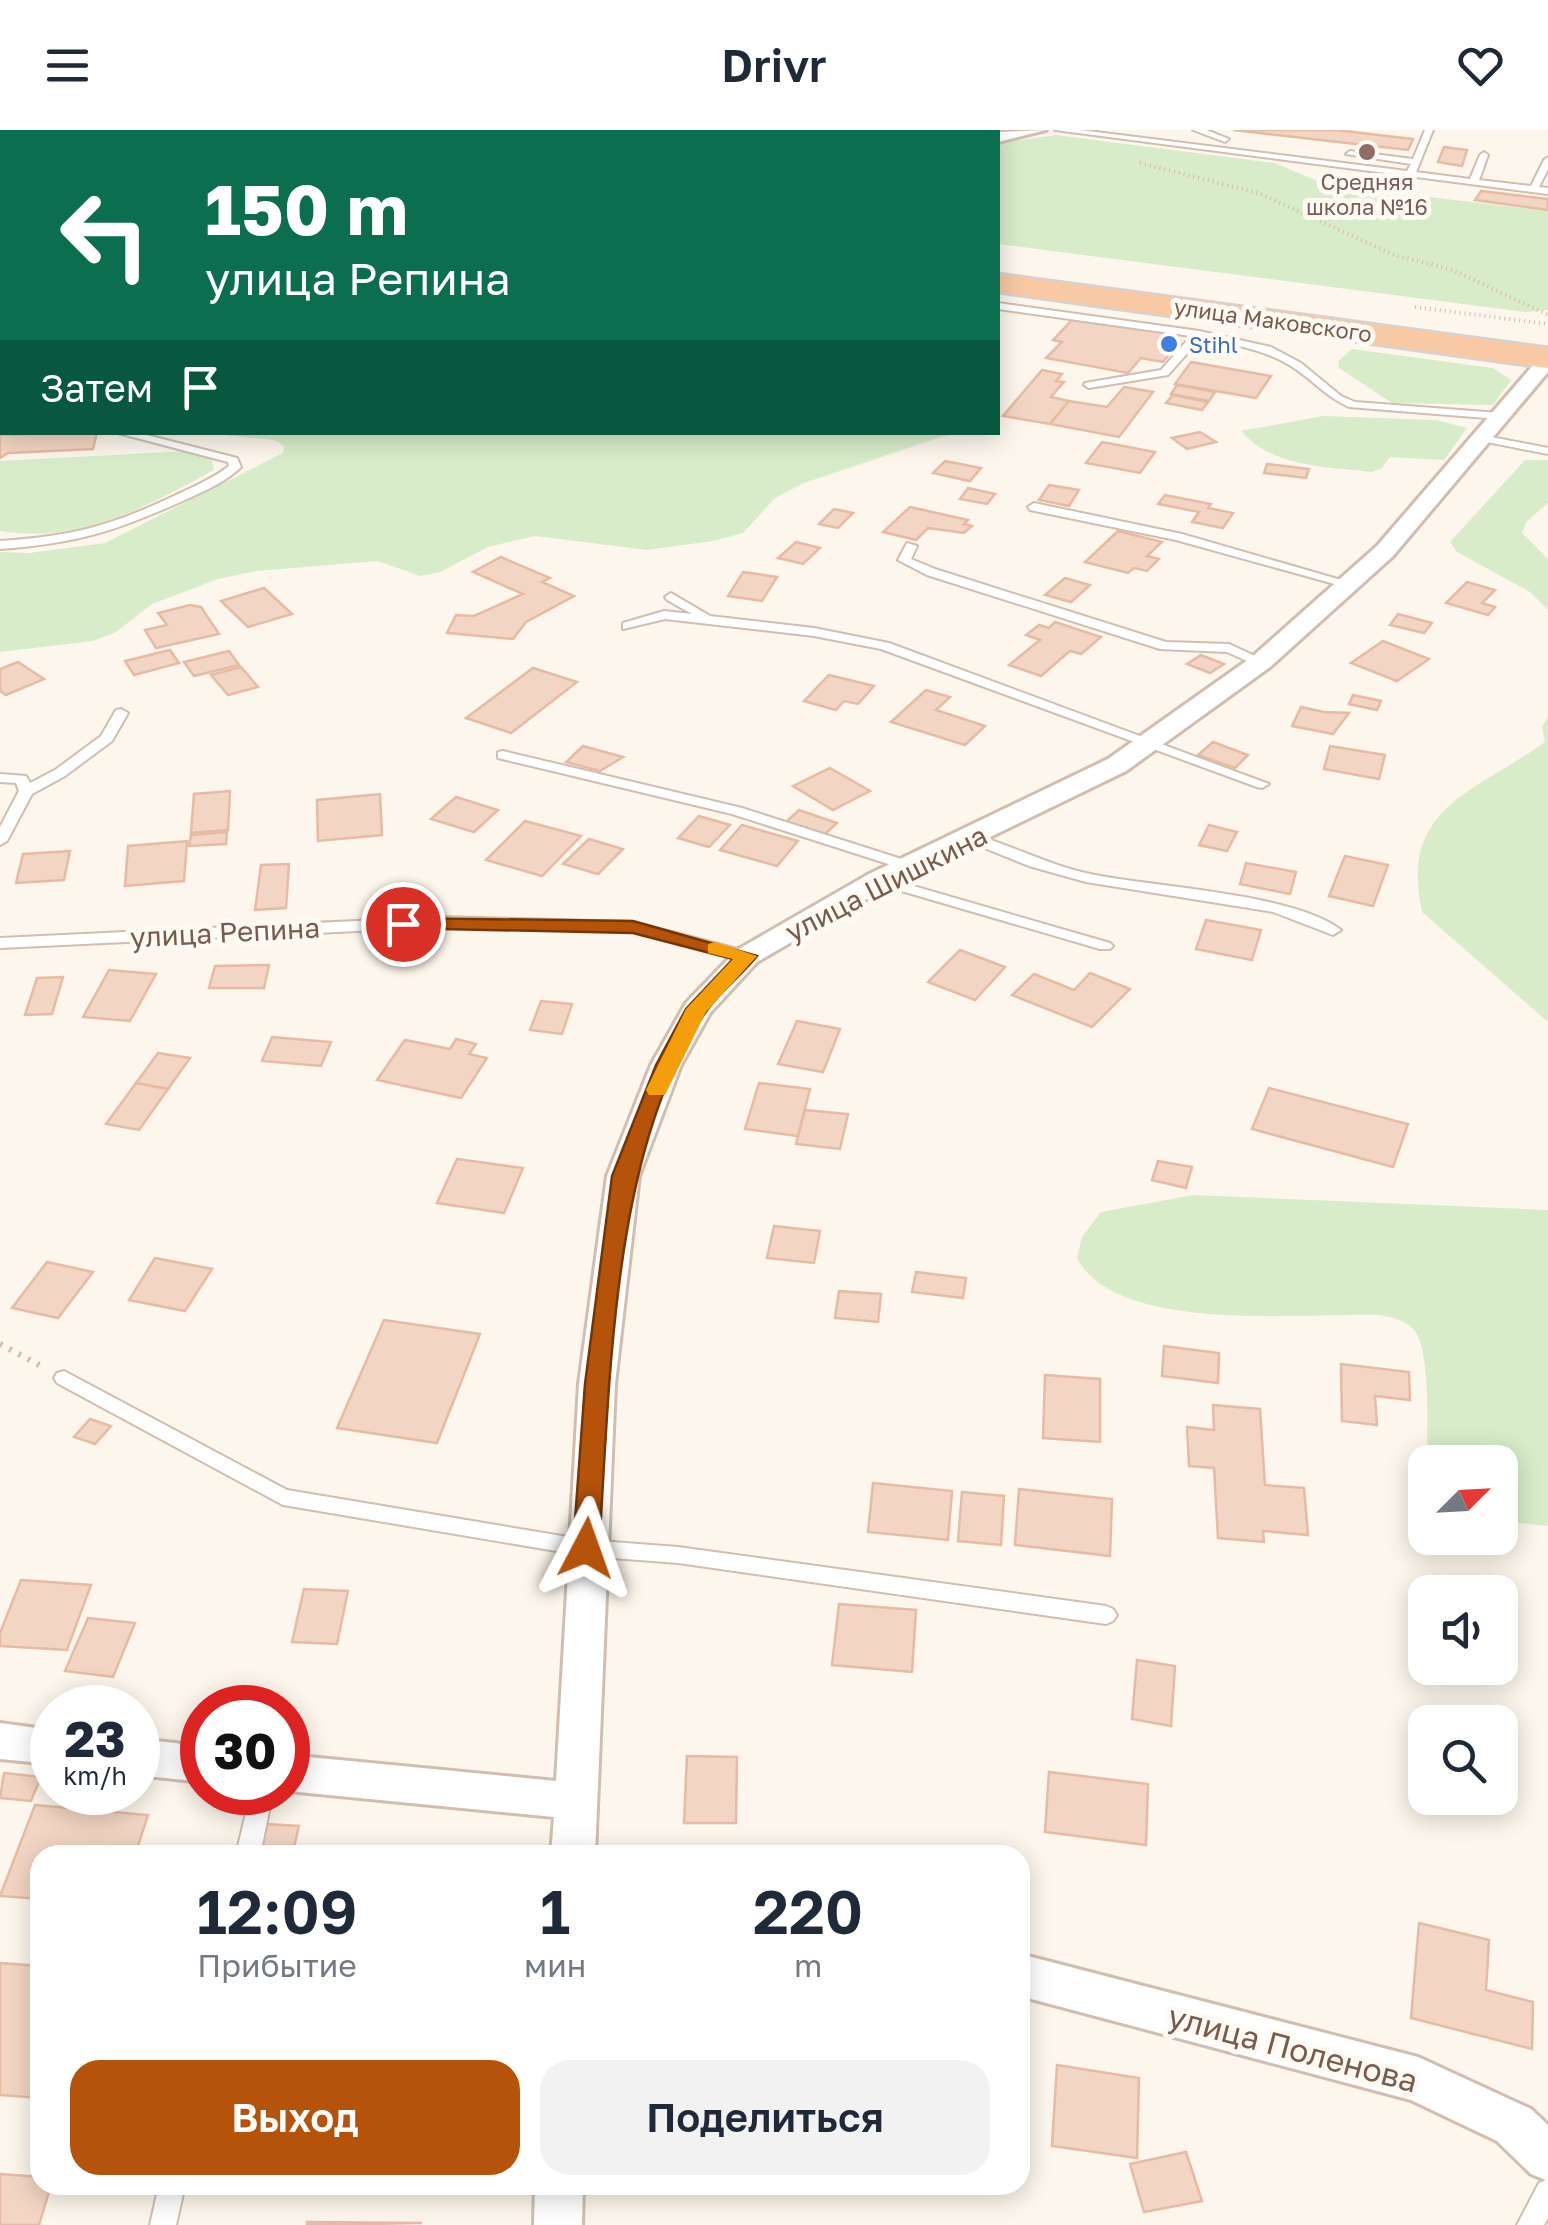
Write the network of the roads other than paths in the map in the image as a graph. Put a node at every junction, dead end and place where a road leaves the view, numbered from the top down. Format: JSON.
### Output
{"nodes":[{"id":1,"x":1038,"y":130,"type":"edge"},
{"id":2,"x":1059,"y":130,"type":"edge"},
{"id":3,"x":1196,"y":130,"type":"edge"},
{"id":4,"x":1429,"y":130,"type":"edge"},
{"id":5,"x":1120,"y":133,"type":"edge"},
{"id":6,"x":1000,"y":137,"type":"edge"},
{"id":7,"x":1484,"y":155,"type":"dead end"},
{"id":8,"x":1548,"y":160,"type":"edge"},
{"id":9,"x":1416,"y":162,"type":"junction"},
{"id":10,"x":1410,"y":174,"type":"junction"},
{"id":11,"x":1473,"y":184,"type":"junction"},
{"id":12,"x":1534,"y":189,"type":"junction"},
{"id":13,"x":1548,"y":191,"type":"edge"},
{"id":14,"x":1000,"y":264,"type":"edge"},
{"id":15,"x":1000,"y":283,"type":"edge"},
{"id":16,"x":1000,"y":306,"type":"edge"},
{"id":17,"x":1199,"y":334,"type":"junction"},
{"id":18,"x":1548,"y":339,"type":"edge"},
{"id":19,"x":1548,"y":359,"type":"edge"},
{"id":20,"x":1089,"y":386,"type":"dead end"},
{"id":21,"x":1490,"y":427,"type":"junction"},
{"id":22,"x":134,"y":435,"type":"edge"},
{"id":23,"x":1548,"y":451,"type":"edge"},
{"id":24,"x":1034,"y":506,"type":"dead end"},
{"id":25,"x":0,"y":544,"type":"edge"},
{"id":26,"x":911,"y":546,"type":"dead end"},
{"id":27,"x":1349,"y":584,"type":"junction"},
{"id":28,"x":671,"y":597,"type":"dead end"},
{"id":29,"x":709,"y":619,"type":"junction"},
{"id":30,"x":628,"y":626,"type":"dead end"},
{"id":31,"x":1260,"y":662,"type":"junction"},
{"id":32,"x":120,"y":713,"type":"dead end"},
{"id":33,"x":1152,"y":743,"type":"junction"},
{"id":34,"x":503,"y":754,"type":"dead end"},
{"id":35,"x":0,"y":778,"type":"edge"},
{"id":36,"x":1262,"y":784,"type":"dead end"},
{"id":37,"x":26,"y":791,"type":"junction"},
{"id":38,"x":972,"y":838,"type":"junction"},
{"id":39,"x":0,"y":841,"type":"edge"},
{"id":40,"x":908,"y":866,"type":"junction"},
{"id":41,"x":878,"y":880,"type":"junction"},
{"id":42,"x":1333,"y":930,"type":"dead end"},
{"id":43,"x":0,"y":943,"type":"edge"},
{"id":44,"x":1105,"y":946,"type":"dead end"},
{"id":45,"x":746,"y":956,"type":"junction"},
{"id":46,"x":64,"y":1378,"type":"road end"},
{"id":47,"x":586,"y":1548,"type":"junction"},
{"id":48,"x":1106,"y":1615,"type":"dead end"},
{"id":49,"x":0,"y":1741,"type":"edge"},
{"id":50,"x":30,"y":1744,"type":"edge"},
{"id":51,"x":310,"y":1775,"type":"edge"},
{"id":52,"x":574,"y":1800,"type":"junction"},
{"id":53,"x":257,"y":1815,"type":"edge"},
{"id":54,"x":250,"y":1845,"type":"edge"},
{"id":55,"x":573,"y":1845,"type":"edge"},
{"id":56,"x":1030,"y":1979,"type":"edge"},
{"id":57,"x":1548,"y":2157,"type":"edge"},
{"id":58,"x":1548,"y":2192,"type":"edge"},
{"id":59,"x":170,"y":2195,"type":"edge"},
{"id":60,"x":559,"y":2195,"type":"edge"},
{"id":61,"x":163,"y":2225,"type":"edge"},
{"id":62,"x":558,"y":2225,"type":"edge"},
{"id":63,"x":1530,"y":2225,"type":"edge"}],
"edges":[{"from":1,"to":6,"type":"street"},
{"from":2,"to":5,"type":"lane"},
{"from":3,"to":9,"type":"lane"},
{"from":4,"to":9,"type":"lane"},
{"from":5,"to":10,"type":"lane"},
{"from":7,"to":11,"type":"lane"},
{"from":8,"to":12,"type":"lane"},
{"from":9,"to":10,"type":"lane"},
{"from":10,"to":11,"type":"lane"},
{"from":11,"to":12,"type":"lane"},
{"from":12,"to":13,"type":"lane"},
{"from":14,"to":18,"type":"highway","name":"улица Маковского"},
{"from":15,"to":19,"type":"highway","name":"улица Маковского"},
{"from":16,"to":17,"type":"lane"},
{"from":17,"to":20,"type":"lane"},
{"from":17,"to":21,"type":"lane"},
{"from":19,"to":21,"type":"street","name":"улица Шишкина"},
{"from":21,"to":23,"type":"lane"},
{"from":21,"to":27,"type":"street","name":"улица Шишкина"},
{"from":22,"to":25,"type":"lane"},
{"from":24,"to":27,"type":"lane"},
{"from":26,"to":31,"type":"lane"},
{"from":27,"to":31,"type":"street","name":"улица Шишкина"},
{"from":28,"to":29,"type":"lane"},
{"from":29,"to":30,"type":"lane"},
{"from":29,"to":33,"type":"lane"},
{"from":31,"to":33,"type":"street","name":"улица Шишкина"},
{"from":32,"to":37,"type":"lane"},
{"from":33,"to":36,"type":"lane"},
{"from":33,"to":38,"type":"street","name":"улица Шишкина"},
{"from":34,"to":40,"type":"lane"},
{"from":35,"to":37,"type":"lane"},
{"from":37,"to":39,"type":"lane"},
{"from":38,"to":40,"type":"street","name":"улица Шишкина"},
{"from":38,"to":42,"type":"lane"},
{"from":40,"to":41,"type":"street","name":"улица Шишкина"},
{"from":41,"to":44,"type":"lane"},
{"from":41,"to":45,"type":"street","name":"улица Шишкина"},
{"from":43,"to":45,"type":"lane","name":"улица Репина"},
{"from":45,"to":47,"type":"street","name":"улица Шишкина"},
{"from":46,"to":47,"type":"lane"},
{"from":47,"to":48,"type":"lane"},
{"from":47,"to":52,"type":"street","name":"улица Шишкина"},
{"from":49,"to":50,"type":"street"},
{"from":51,"to":52,"type":"street"},
{"from":52,"to":55,"type":"street","name":"улица Шишкина"},
{"from":53,"to":54,"type":"lane"},
{"from":56,"to":57,"type":"street","name":"улица Поленова"},
{"from":58,"to":63,"type":"lane"},
{"from":59,"to":61,"type":"lane"},
{"from":60,"to":62,"type":"street"}]}
